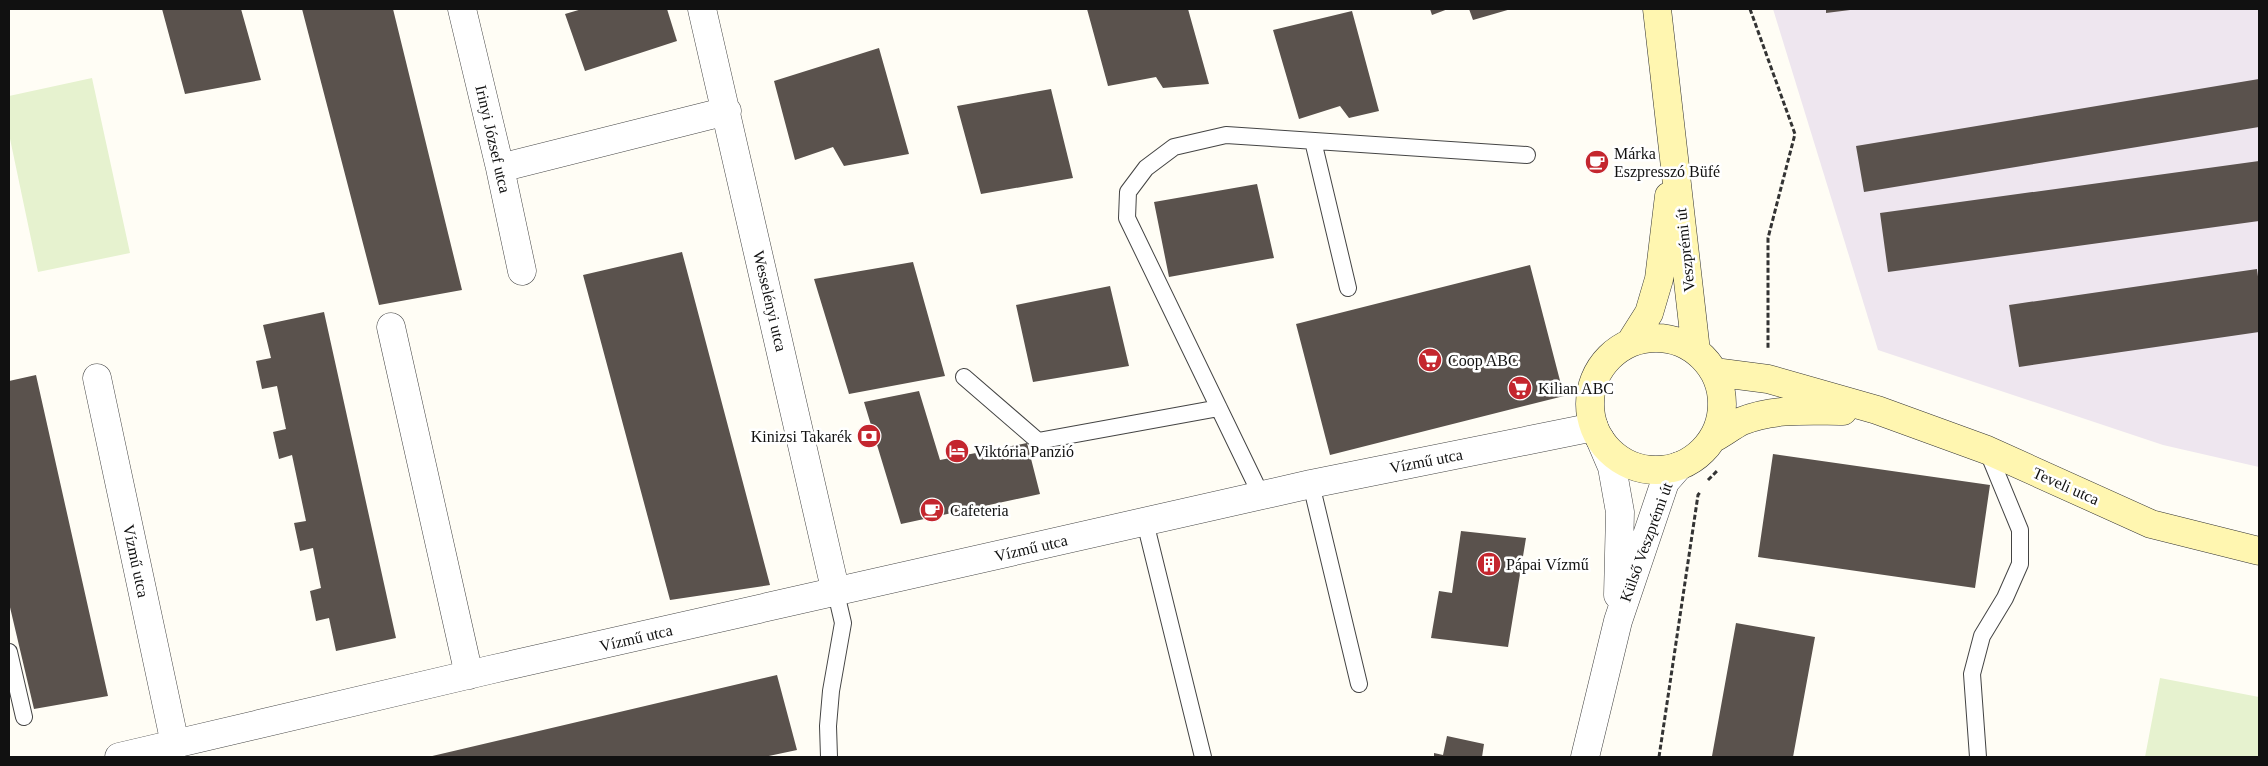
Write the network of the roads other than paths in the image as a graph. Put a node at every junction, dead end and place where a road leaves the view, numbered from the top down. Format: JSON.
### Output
{"nodes":[{"id":1,"x":462,"y":9,"type":"edge"},
{"id":2,"x":702,"y":9,"type":"edge"},
{"id":3,"x":1657,"y":9,"type":"edge"},
{"id":4,"x":727,"y":111,"type":"junction"},
{"id":5,"x":1312,"y":141,"type":"junction"},
{"id":6,"x":1674,"y":149,"type":"junction"},
{"id":7,"x":1527,"y":155,"type":"dead end"},
{"id":8,"x":500,"y":168,"type":"junction"},
{"id":9,"x":522,"y":271,"type":"dead end"},
{"id":10,"x":1348,"y":288,"type":"dead end"},
{"id":11,"x":391,"y":327,"type":"dead end"},
{"id":12,"x":1630,"y":343,"type":"junction"},
{"id":13,"x":1696,"y":352,"type":"junction"},
{"id":14,"x":1714,"y":372,"type":"junction"},
{"id":15,"x":964,"y":376,"type":"dead end"},
{"id":16,"x":97,"y":378,"type":"dead end"},
{"id":17,"x":1219,"y":408,"type":"junction"},
{"id":18,"x":1877,"y":410,"type":"junction"},
{"id":19,"x":1597,"y":433,"type":"junction"},
{"id":20,"x":1712,"y":439,"type":"junction"},
{"id":21,"x":1987,"y":450,"type":"junction"},
{"id":22,"x":1679,"y":466,"type":"junction"},
{"id":23,"x":1312,"y":484,"type":"junction"},
{"id":24,"x":1261,"y":495,"type":"junction"},
{"id":25,"x":1145,"y":522,"type":"junction"},
{"id":26,"x":2259,"y":551,"type":"edge"},
{"id":27,"x":836,"y":593,"type":"junction"},
{"id":28,"x":1618,"y":621,"type":"junction"},
{"id":29,"x":9,"y":652,"type":"edge"},
{"id":30,"x":469,"y":675,"type":"junction"},
{"id":31,"x":1359,"y":684,"type":"dead end"},
{"id":32,"x":24,"y":717,"type":"dead end"},
{"id":33,"x":175,"y":744,"type":"junction"},
{"id":34,"x":119,"y":757,"type":"edge"},
{"id":35,"x":828,"y":757,"type":"edge"},
{"id":36,"x":1203,"y":757,"type":"edge"},
{"id":37,"x":1585,"y":757,"type":"edge"},
{"id":38,"x":1978,"y":757,"type":"edge"}],
"edges":[{"from":1,"to":8,"type":"street","name":"Irinyi József utca"},
{"from":2,"to":4,"type":"street","name":"Wesselényi utca"},
{"from":3,"to":6,"type":"main road","name":"Veszprémi út"},
{"from":4,"to":8,"type":"street"},
{"from":4,"to":27,"type":"street","name":"Wesselényi utca"},
{"from":5,"to":7,"type":"lane"},
{"from":5,"to":10,"type":"lane"},
{"from":5,"to":17,"type":"lane"},
{"from":6,"to":12,"type":"main road","name":"Veszprémi út"},
{"from":6,"to":13,"type":"main road","name":"Veszprémi út"},
{"from":8,"to":9,"type":"street","name":"Irinyi József utca"},
{"from":11,"to":30,"type":"street"},
{"from":12,"to":13,"type":"main road"},
{"from":12,"to":19,"type":"main road"},
{"from":13,"to":14,"type":"main road"},
{"from":14,"to":18,"type":"main road","name":"Teveli utca"},
{"from":14,"to":20,"type":"main road"},
{"from":15,"to":17,"type":"lane"},
{"from":16,"to":33,"type":"street","name":"Vízmű utca"},
{"from":17,"to":24,"type":"lane"},
{"from":18,"to":20,"type":"main road","name":"Teveli utca"},
{"from":18,"to":21,"type":"main road","name":"Teveli utca"},
{"from":19,"to":22,"type":"main road"},
{"from":19,"to":23,"type":"street","name":"Vízmű utca"},
{"from":19,"to":28,"type":"street","name":"Külső Veszprémi út"},
{"from":20,"to":22,"type":"main road"},
{"from":21,"to":26,"type":"main road","name":"Teveli utca"},
{"from":21,"to":38,"type":"lane"},
{"from":22,"to":28,"type":"street","name":"Külső Veszprémi út"},
{"from":23,"to":24,"type":"street","name":"Vízmű utca"},
{"from":23,"to":31,"type":"lane"},
{"from":24,"to":25,"type":"street","name":"Vízmű utca"},
{"from":25,"to":27,"type":"street","name":"Vízmű utca"},
{"from":25,"to":36,"type":"lane"},
{"from":27,"to":30,"type":"street","name":"Vízmű utca"},
{"from":27,"to":35,"type":"lane"},
{"from":28,"to":37,"type":"street","name":"Külső Veszprémi út"},
{"from":29,"to":32,"type":"lane"},
{"from":30,"to":33,"type":"street","name":"Vízmű utca"},
{"from":33,"to":34,"type":"street","name":"Vízmű utca"}]}
